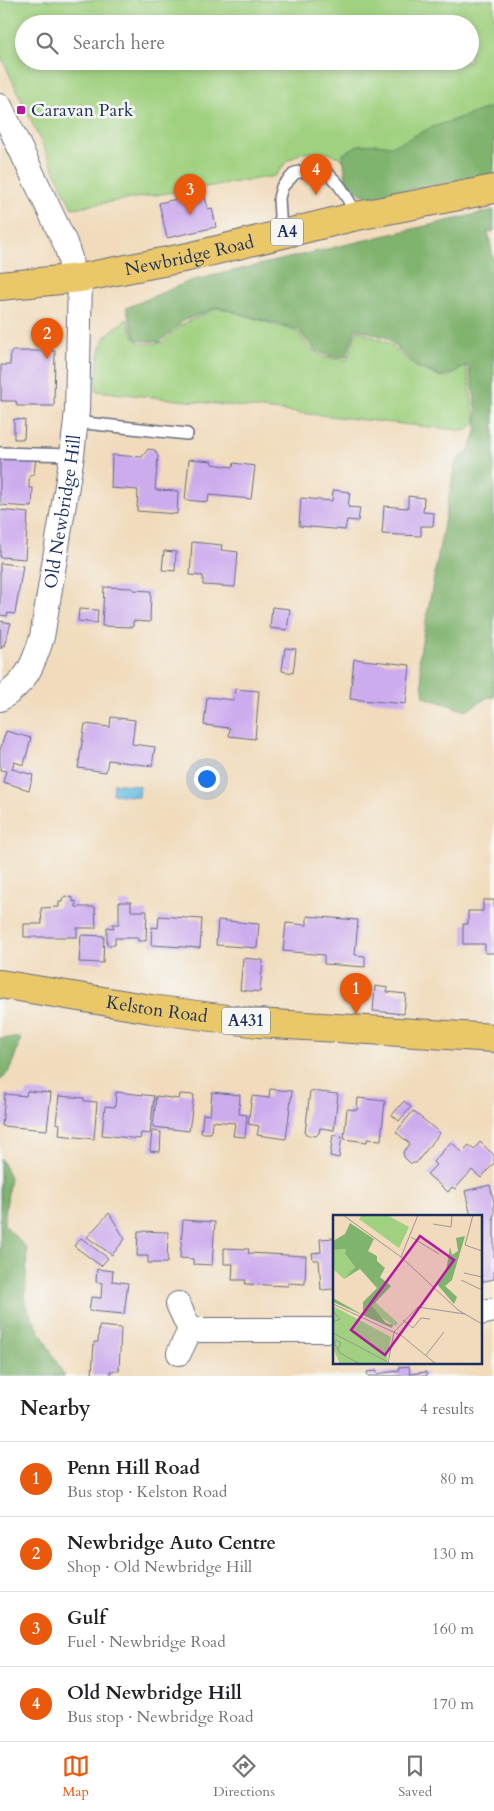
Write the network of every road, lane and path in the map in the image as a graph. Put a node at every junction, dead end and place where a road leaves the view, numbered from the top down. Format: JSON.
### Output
{"nodes":[{"id":1,"x":0,"y":106,"type":"edge"},
{"id":2,"x":494,"y":189,"type":"edge"},
{"id":3,"x":356,"y":216,"type":"junction"},
{"id":4,"x":281,"y":233,"type":"junction"},
{"id":5,"x":76,"y":278,"type":"junction"},
{"id":6,"x":0,"y":286,"type":"edge"},
{"id":7,"x":76,"y":422,"type":"junction"},
{"id":8,"x":187,"y":434,"type":"dead end"},
{"id":9,"x":0,"y":453,"type":"edge"},
{"id":10,"x":72,"y":454,"type":"junction"},
{"id":11,"x":0,"y":699,"type":"edge"},
{"id":12,"x":0,"y":984,"type":"edge"},
{"id":13,"x":494,"y":1038,"type":"edge"},
{"id":14,"x":178,"y":1304,"type":"dead end"},
{"id":15,"x":190,"y":1330,"type":"junction"},
{"id":16,"x":333,"y":1330,"type":"edge"},
{"id":17,"x":179,"y":1353,"type":"dead end"}],
"edges":[{"from":1,"to":5,"type":"street","name":"Old Newbridge Hill"},
{"from":2,"to":3,"type":"main road","name":"Newbridge Road","number":"A4"},
{"from":3,"to":4,"type":"main road","name":"Newbridge Road","number":"A4"},
{"from":3,"to":4,"type":"lane"},
{"from":4,"to":5,"type":"main road","name":"Newbridge Road","number":"A4"},
{"from":5,"to":6,"type":"main road","name":"Newbridge Road","number":"A4"},
{"from":5,"to":7,"type":"street","name":"Old Newbridge Hill"},
{"from":7,"to":8,"type":"lane"},
{"from":7,"to":10,"type":"street","name":"Old Newbridge Hill"},
{"from":9,"to":10,"type":"lane"},
{"from":10,"to":11,"type":"street","name":"Old Newbridge Hill"},
{"from":12,"to":13,"type":"main road","name":"Kelston Road","number":"A431"},
{"from":14,"to":15,"type":"street"},
{"from":15,"to":16,"type":"street"},
{"from":15,"to":17,"type":"street"}]}
